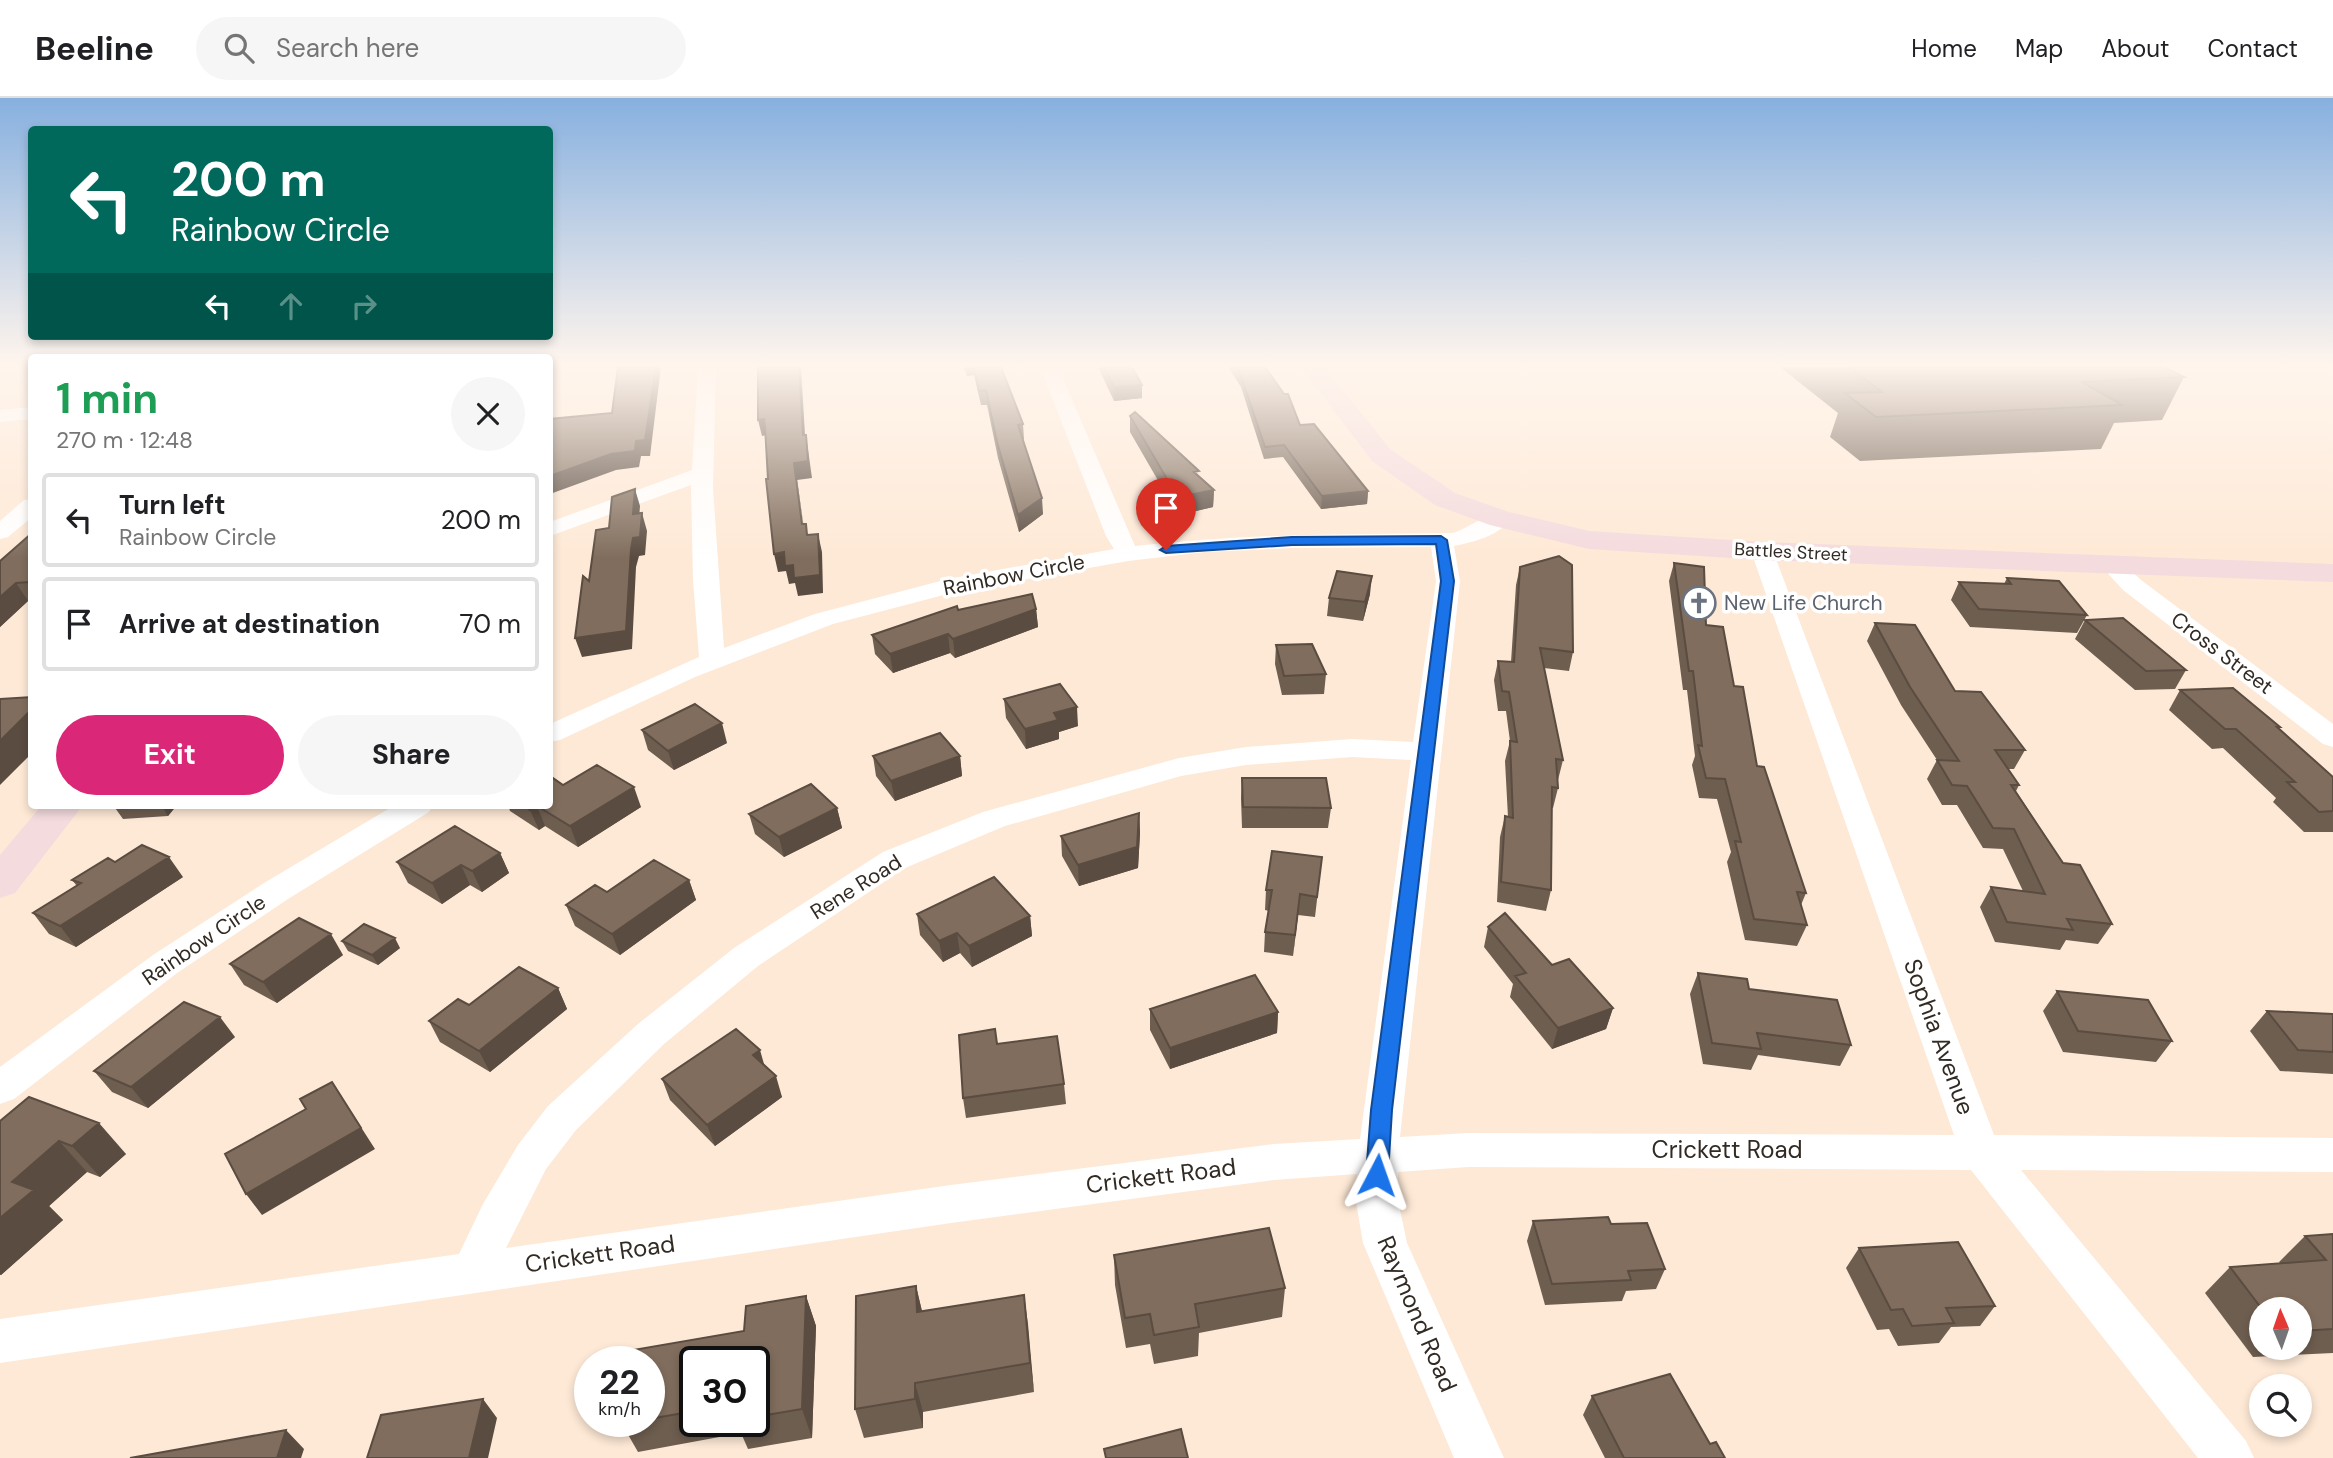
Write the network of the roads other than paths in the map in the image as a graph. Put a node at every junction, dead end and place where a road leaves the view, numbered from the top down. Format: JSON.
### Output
{"nodes":[{"id":1,"x":704,"y":430,"type":"edge"},
{"id":2,"x":1075,"y":430,"type":"edge"},
{"id":3,"x":1362,"y":430,"type":"edge"},
{"id":4,"x":702,"y":474,"type":"junction"},
{"id":5,"x":28,"y":508,"type":"edge"},
{"id":6,"x":1500,"y":519,"type":"junction"},
{"id":7,"x":553,"y":528,"type":"edge"},
{"id":8,"x":0,"y":532,"type":"edge"},
{"id":9,"x":1441,"y":540,"type":"junction"},
{"id":10,"x":1763,"y":551,"type":"junction"},
{"id":11,"x":1128,"y":554,"type":"junction"},
{"id":12,"x":2113,"y":566,"type":"junction"},
{"id":13,"x":2333,"y":573,"type":"edge"},
{"id":14,"x":712,"y":661,"type":"junction"},
{"id":15,"x":553,"y":733,"type":"edge"},
{"id":16,"x":2333,"y":738,"type":"edge"},
{"id":17,"x":1427,"y":751,"type":"junction"},
{"id":18,"x":60,"y":809,"type":"edge"},
{"id":19,"x":411,"y":809,"type":"edge"},
{"id":20,"x":0,"y":883,"type":"edge"},
{"id":21,"x":0,"y":1088,"type":"edge"},
{"id":22,"x":1980,"y":1151,"type":"junction"},
{"id":23,"x":1378,"y":1154,"type":"junction"},
{"id":24,"x":2333,"y":1155,"type":"edge"},
{"id":25,"x":473,"y":1273,"type":"junction"},
{"id":26,"x":0,"y":1341,"type":"edge"},
{"id":27,"x":1479,"y":1458,"type":"edge"},
{"id":28,"x":2229,"y":1458,"type":"edge"}],
"edges":[{"from":1,"to":4,"type":"street"},
{"from":2,"to":11,"type":"street"},
{"from":3,"to":6,"type":"street","name":"Battles Street"},
{"from":4,"to":7,"type":"street"},
{"from":4,"to":14,"type":"street"},
{"from":5,"to":8,"type":"street"},
{"from":6,"to":9,"type":"street","name":"Rainbow Circle"},
{"from":6,"to":10,"type":"street","name":"Battles Street"},
{"from":9,"to":11,"type":"street","name":"Rainbow Circle"},
{"from":9,"to":17,"type":"street","name":"Raymond Road"},
{"from":10,"to":12,"type":"street","name":"Battles Street"},
{"from":10,"to":22,"type":"street","name":"Sophia Avenue"},
{"from":11,"to":14,"type":"street","name":"Rainbow Circle"},
{"from":12,"to":13,"type":"street","name":"Battles Street"},
{"from":12,"to":16,"type":"street","name":"Cross Street"},
{"from":14,"to":15,"type":"street","name":"Rainbow Circle"},
{"from":17,"to":23,"type":"street","name":"Raymond Road"},
{"from":17,"to":25,"type":"street","name":"Rene Road"},
{"from":18,"to":20,"type":"street"},
{"from":19,"to":21,"type":"street","name":"Rainbow Circle"},
{"from":22,"to":23,"type":"street","name":"Crickett Road"},
{"from":22,"to":24,"type":"street","name":"Crickett Road"},
{"from":22,"to":28,"type":"street","name":"Sophia Avenue"},
{"from":23,"to":25,"type":"street","name":"Crickett Road"},
{"from":23,"to":27,"type":"street","name":"Raymond Road"},
{"from":25,"to":26,"type":"street","name":"Crickett Road"}]}
